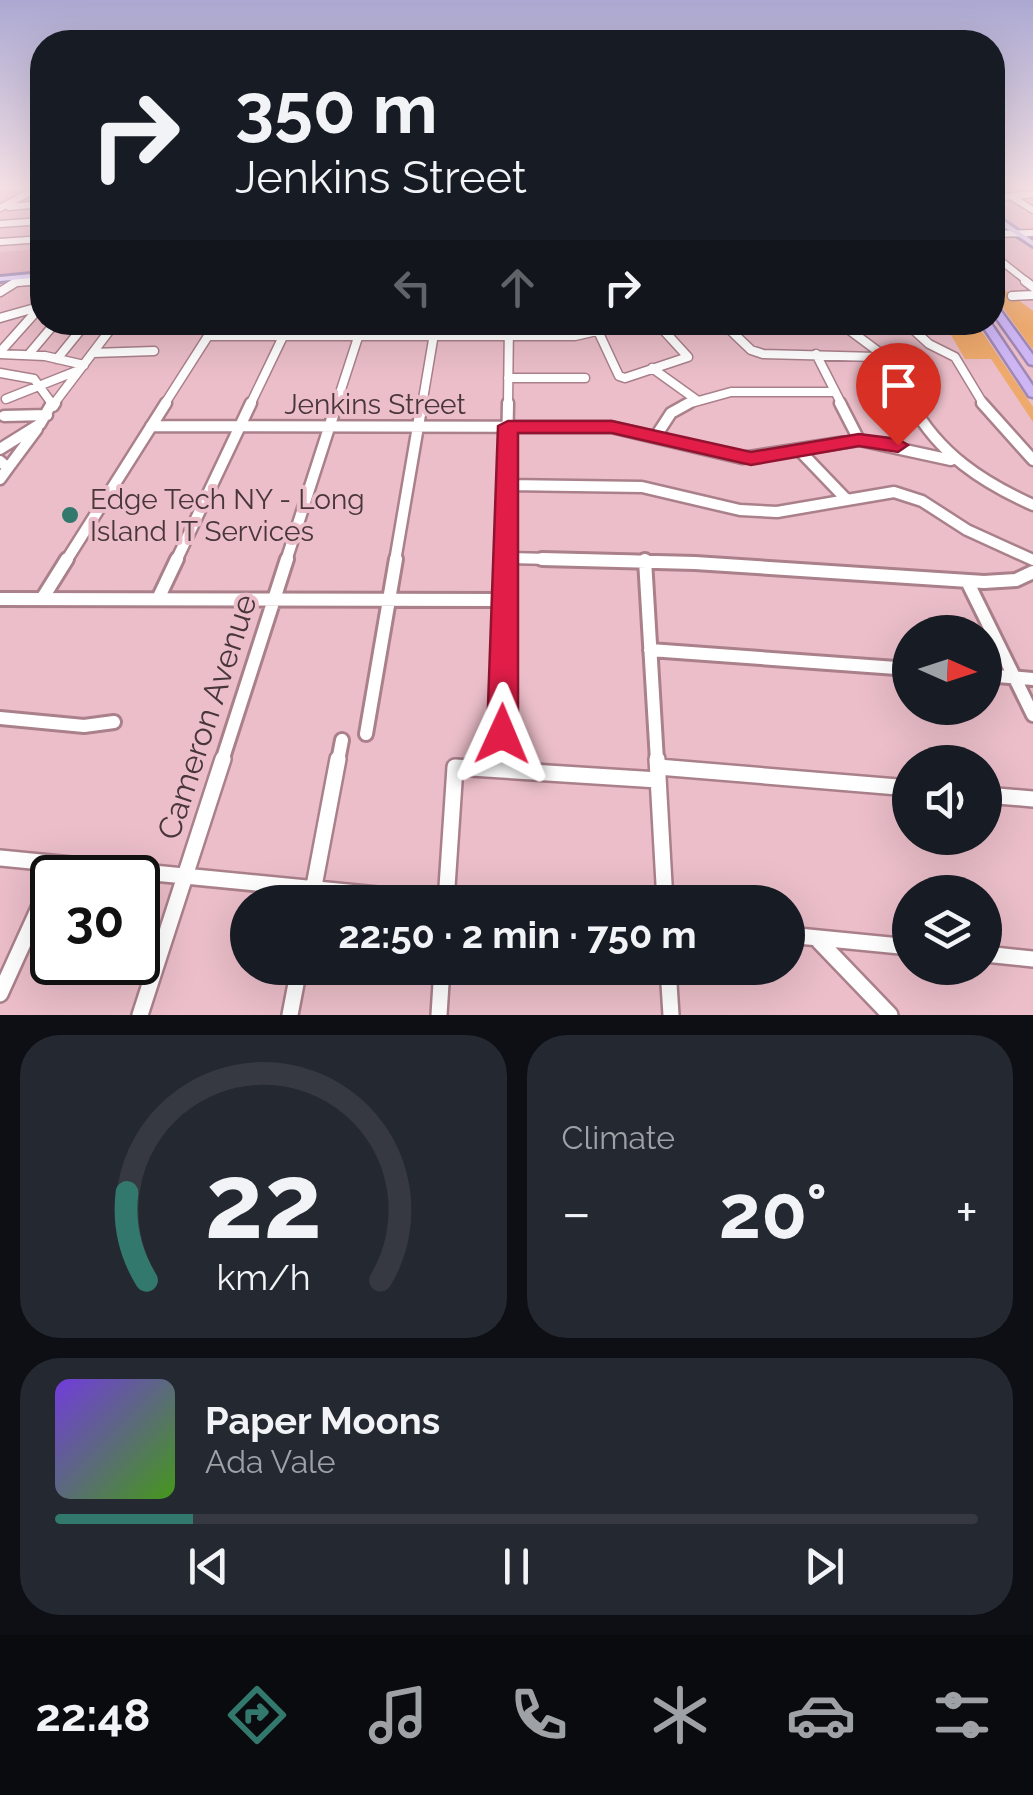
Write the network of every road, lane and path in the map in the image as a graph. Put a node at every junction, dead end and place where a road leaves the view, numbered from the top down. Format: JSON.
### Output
{"nodes":[{"id":1,"x":1019,"y":234,"type":"edge"},
{"id":2,"x":30,"y":240,"type":"edge"},
{"id":3,"x":0,"y":242,"type":"edge"},
{"id":4,"x":1033,"y":244,"type":"edge"},
{"id":5,"x":1005,"y":265,"type":"edge"},
{"id":6,"x":30,"y":278,"type":"edge"},
{"id":7,"x":0,"y":279,"type":"edge"},
{"id":8,"x":30,"y":280,"type":"edge"},
{"id":9,"x":1033,"y":288,"type":"edge"},
{"id":10,"x":0,"y":292,"type":"edge"},
{"id":11,"x":1012,"y":296,"type":"dead end"},
{"id":12,"x":1033,"y":296,"type":"edge"},
{"id":13,"x":30,"y":309,"type":"edge"},
{"id":14,"x":14,"y":314,"type":"junction"},
{"id":15,"x":30,"y":314,"type":"edge"},
{"id":16,"x":0,"y":318,"type":"edge"},
{"id":17,"x":30,"y":322,"type":"edge"},
{"id":18,"x":1005,"y":323,"type":"edge"},
{"id":19,"x":45,"y":335,"type":"edge"},
{"id":20,"x":76,"y":335,"type":"edge"},
{"id":21,"x":106,"y":335,"type":"edge"},
{"id":22,"x":294,"y":335,"type":"edge"},
{"id":23,"x":359,"y":335,"type":"edge"},
{"id":24,"x":424,"y":335,"type":"edge"},
{"id":25,"x":579,"y":335,"type":"edge"},
{"id":26,"x":600,"y":335,"type":"edge"},
{"id":27,"x":668,"y":335,"type":"edge"},
{"id":28,"x":734,"y":335,"type":"edge"},
{"id":29,"x":855,"y":335,"type":"edge"},
{"id":30,"x":919,"y":335,"type":"edge"},
{"id":31,"x":991,"y":335,"type":"edge"},
{"id":32,"x":208,"y":336,"type":"joint"},
{"id":33,"x":283,"y":336,"type":"junction"},
{"id":34,"x":434,"y":336,"type":"junction"},
{"id":35,"x":509,"y":336,"type":"junction"},
{"id":36,"x":154,"y":351,"type":"dead end"},
{"id":37,"x":0,"y":353,"type":"edge"},
{"id":38,"x":93,"y":353,"type":"junction"},
{"id":39,"x":29,"y":354,"type":"junction"},
{"id":40,"x":816,"y":354,"type":"junction"},
{"id":41,"x":878,"y":357,"type":"junction"},
{"id":42,"x":57,"y":359,"type":"junction"},
{"id":43,"x":1033,"y":362,"type":"edge"},
{"id":44,"x":82,"y":367,"type":"junction"},
{"id":45,"x":652,"y":368,"type":"junction"},
{"id":46,"x":1016,"y":369,"type":"joint"},
{"id":47,"x":0,"y":372,"type":"edge"},
{"id":48,"x":508,"y":378,"type":"junction"},
{"id":49,"x":585,"y":378,"type":"dead end"},
{"id":50,"x":42,"y":383,"type":"junction"},
{"id":51,"x":835,"y":392,"type":"junction"},
{"id":52,"x":1033,"y":394,"type":"edge"},
{"id":53,"x":3,"y":397,"type":"edge"},
{"id":54,"x":698,"y":401,"type":"junction"},
{"id":55,"x":53,"y":406,"type":"junction"},
{"id":56,"x":2,"y":418,"type":"edge"},
{"id":57,"x":43,"y":420,"type":"junction"},
{"id":58,"x":151,"y":426,"type":"junction"},
{"id":59,"x":240,"y":426,"type":"junction"},
{"id":60,"x":330,"y":426,"type":"junction"},
{"id":61,"x":418,"y":426,"type":"junction"},
{"id":62,"x":508,"y":426,"type":"junction"},
{"id":63,"x":656,"y":436,"type":"junction"},
{"id":64,"x":859,"y":440,"type":"junction"},
{"id":65,"x":0,"y":449,"type":"edge"},
{"id":66,"x":799,"y":450,"type":"junction"},
{"id":67,"x":951,"y":460,"type":"junction"},
{"id":68,"x":1033,"y":460,"type":"edge"},
{"id":69,"x":4,"y":464,"type":"edge"},
{"id":70,"x":0,"y":479,"type":"edge"},
{"id":71,"x":507,"y":486,"type":"junction"},
{"id":72,"x":846,"y":499,"type":"junction"},
{"id":73,"x":1033,"y":505,"type":"edge"},
{"id":74,"x":506,"y":558,"type":"junction"},
{"id":75,"x":645,"y":560,"type":"junction"},
{"id":76,"x":1033,"y":560,"type":"edge"},
{"id":77,"x":1033,"y":572,"type":"edge"},
{"id":78,"x":967,"y":581,"type":"junction"},
{"id":79,"x":0,"y":600,"type":"edge"},
{"id":80,"x":42,"y":600,"type":"junction"},
{"id":81,"x":158,"y":600,"type":"junction"},
{"id":82,"x":274,"y":600,"type":"junction"},
{"id":83,"x":389,"y":600,"type":"junction"},
{"id":84,"x":505,"y":600,"type":"junction"},
{"id":85,"x":650,"y":650,"type":"junction"},
{"id":86,"x":892,"y":669,"type":"edge"},
{"id":87,"x":1002,"y":676,"type":"edge"},
{"id":88,"x":1014,"y":677,"type":"junction"},
{"id":89,"x":1033,"y":678,"type":"edge"},
{"id":90,"x":1033,"y":715,"type":"edge"},
{"id":91,"x":0,"y":718,"type":"edge"},
{"id":92,"x":114,"y":722,"type":"dead end"},
{"id":93,"x":366,"y":734,"type":"dead end"},
{"id":94,"x":342,"y":740,"type":"dead end"},
{"id":95,"x":502,"y":768,"type":"junction"},
{"id":96,"x":658,"y":774,"type":"junction"},
{"id":97,"x":892,"y":787,"type":"edge"},
{"id":98,"x":1002,"y":796,"type":"edge"},
{"id":99,"x":1033,"y":799,"type":"edge"},
{"id":100,"x":0,"y":858,"type":"edge"},
{"id":101,"x":30,"y":861,"type":"edge"},
{"id":102,"x":160,"y":874,"type":"edge"},
{"id":103,"x":184,"y":876,"type":"junction"},
{"id":104,"x":242,"y":885,"type":"edge"},
{"id":105,"x":314,"y":885,"type":"edge"},
{"id":106,"x":448,"y":885,"type":"edge"},
{"id":107,"x":664,"y":885,"type":"edge"},
{"id":108,"x":30,"y":927,"type":"edge"},
{"id":109,"x":805,"y":938,"type":"edge"},
{"id":110,"x":818,"y":941,"type":"junction"},
{"id":111,"x":892,"y":946,"type":"edge"},
{"id":112,"x":1002,"y":956,"type":"edge"},
{"id":113,"x":1033,"y":959,"type":"edge"},
{"id":114,"x":296,"y":985,"type":"edge"},
{"id":115,"x":441,"y":985,"type":"edge"},
{"id":116,"x":669,"y":985,"type":"edge"},
{"id":117,"x":0,"y":994,"type":"edge"},
{"id":118,"x":140,"y":1015,"type":"edge"},
{"id":119,"x":290,"y":1015,"type":"edge"},
{"id":120,"x":439,"y":1015,"type":"edge"},
{"id":121,"x":671,"y":1015,"type":"edge"},
{"id":122,"x":890,"y":1015,"type":"edge"}],
"edges":[{"from":1,"to":4,"type":"main road"},
{"from":2,"to":3,"type":"street"},
{"from":5,"to":9,"type":"street"},
{"from":6,"to":7,"type":"main road"},
{"from":8,"to":10,"type":"street"},
{"from":11,"to":12,"type":"street"},
{"from":13,"to":14,"type":"street"},
{"from":14,"to":15,"type":"street"},
{"from":14,"to":16,"type":"street"},
{"from":17,"to":37,"type":"street"},
{"from":18,"to":43,"type":"highway"},
{"from":19,"to":39,"type":"street"},
{"from":20,"to":42,"type":"street"},
{"from":21,"to":38,"type":"street"},
{"from":22,"to":33,"type":"street"},
{"from":23,"to":60,"type":"street","name":"Cameron Avenue"},
{"from":24,"to":34,"type":"street"},
{"from":25,"to":35,"type":"street"},
{"from":26,"to":45,"type":"street"},
{"from":27,"to":45,"type":"street"},
{"from":28,"to":40,"type":"street"},
{"from":29,"to":41,"type":"street"},
{"from":30,"to":68,"type":"street"},
{"from":31,"to":46,"type":"highway"},
{"from":32,"to":33,"type":"street"},
{"from":32,"to":58,"type":"street"},
{"from":33,"to":59,"type":"street"},
{"from":34,"to":35,"type":"street"},
{"from":34,"to":61,"type":"street"},
{"from":35,"to":48,"type":"street"},
{"from":36,"to":38,"type":"street"},
{"from":37,"to":39,"type":"street"},
{"from":38,"to":44,"type":"street"},
{"from":39,"to":42,"type":"street"},
{"from":40,"to":41,"type":"street"},
{"from":40,"to":51,"type":"street"},
{"from":41,"to":67,"type":"street"},
{"from":42,"to":44,"type":"street"},
{"from":44,"to":50,"type":"street"},
{"from":44,"to":55,"type":"street"},
{"from":45,"to":54,"type":"street"},
{"from":46,"to":52,"type":"highway"},
{"from":47,"to":50,"type":"street"},
{"from":48,"to":49,"type":"street"},
{"from":48,"to":62,"type":"street"},
{"from":50,"to":53,"type":"street"},
{"from":50,"to":55,"type":"street"},
{"from":51,"to":54,"type":"street"},
{"from":51,"to":64,"type":"street"},
{"from":53,"to":56,"type":"street"},
{"from":54,"to":63,"type":"street"},
{"from":55,"to":57,"type":"street"},
{"from":56,"to":57,"type":"street"},
{"from":57,"to":65,"type":"street"},
{"from":57,"to":69,"type":"street"},
{"from":58,"to":59,"type":"street","name":"Jenkins Street"},
{"from":58,"to":80,"type":"street"},
{"from":59,"to":60,"type":"street","name":"Jenkins Street"},
{"from":59,"to":81,"type":"street"},
{"from":60,"to":61,"type":"street","name":"Jenkins Street"},
{"from":60,"to":82,"type":"street","name":"Cameron Avenue"},
{"from":61,"to":62,"type":"street","name":"Jenkins Street"},
{"from":61,"to":83,"type":"street"},
{"from":62,"to":63,"type":"street","name":"Jenkins Street"},
{"from":62,"to":71,"type":"street"},
{"from":63,"to":66,"type":"street","name":"Jenkins Street"},
{"from":64,"to":66,"type":"street","name":"Jenkins Street"},
{"from":64,"to":67,"type":"street","name":"Jenkins Street"},
{"from":66,"to":72,"type":"street"},
{"from":67,"to":73,"type":"street"},
{"from":69,"to":70,"type":"street"},
{"from":71,"to":72,"type":"street"},
{"from":71,"to":74,"type":"street"},
{"from":72,"to":76,"type":"street"},
{"from":74,"to":75,"type":"street"},
{"from":74,"to":84,"type":"street"},
{"from":75,"to":78,"type":"street"},
{"from":75,"to":85,"type":"street"},
{"from":77,"to":78,"type":"street"},
{"from":78,"to":88,"type":"street"},
{"from":79,"to":80,"type":"street"},
{"from":80,"to":81,"type":"street"},
{"from":81,"to":82,"type":"street"},
{"from":82,"to":83,"type":"street"},
{"from":82,"to":103,"type":"street","name":"Cameron Avenue"},
{"from":83,"to":84,"type":"street"},
{"from":83,"to":93,"type":"street"},
{"from":84,"to":95,"type":"street"},
{"from":85,"to":86,"type":"street"},
{"from":85,"to":96,"type":"street"},
{"from":87,"to":88,"type":"street"},
{"from":88,"to":89,"type":"street"},
{"from":88,"to":90,"type":"street"},
{"from":91,"to":92,"type":"street"},
{"from":94,"to":105,"type":"street"},
{"from":95,"to":96,"type":"street"},
{"from":95,"to":106,"type":"street"},
{"from":96,"to":97,"type":"street"},
{"from":96,"to":107,"type":"street"},
{"from":98,"to":99,"type":"street"},
{"from":100,"to":101,"type":"street"},
{"from":102,"to":103,"type":"street"},
{"from":103,"to":104,"type":"street"},
{"from":103,"to":118,"type":"street","name":"Cameron Avenue"},
{"from":108,"to":117,"type":"street"},
{"from":109,"to":110,"type":"street"},
{"from":110,"to":111,"type":"street"},
{"from":110,"to":122,"type":"street"},
{"from":112,"to":113,"type":"street"},
{"from":114,"to":119,"type":"street"},
{"from":115,"to":120,"type":"street"},
{"from":116,"to":121,"type":"street"}]}
